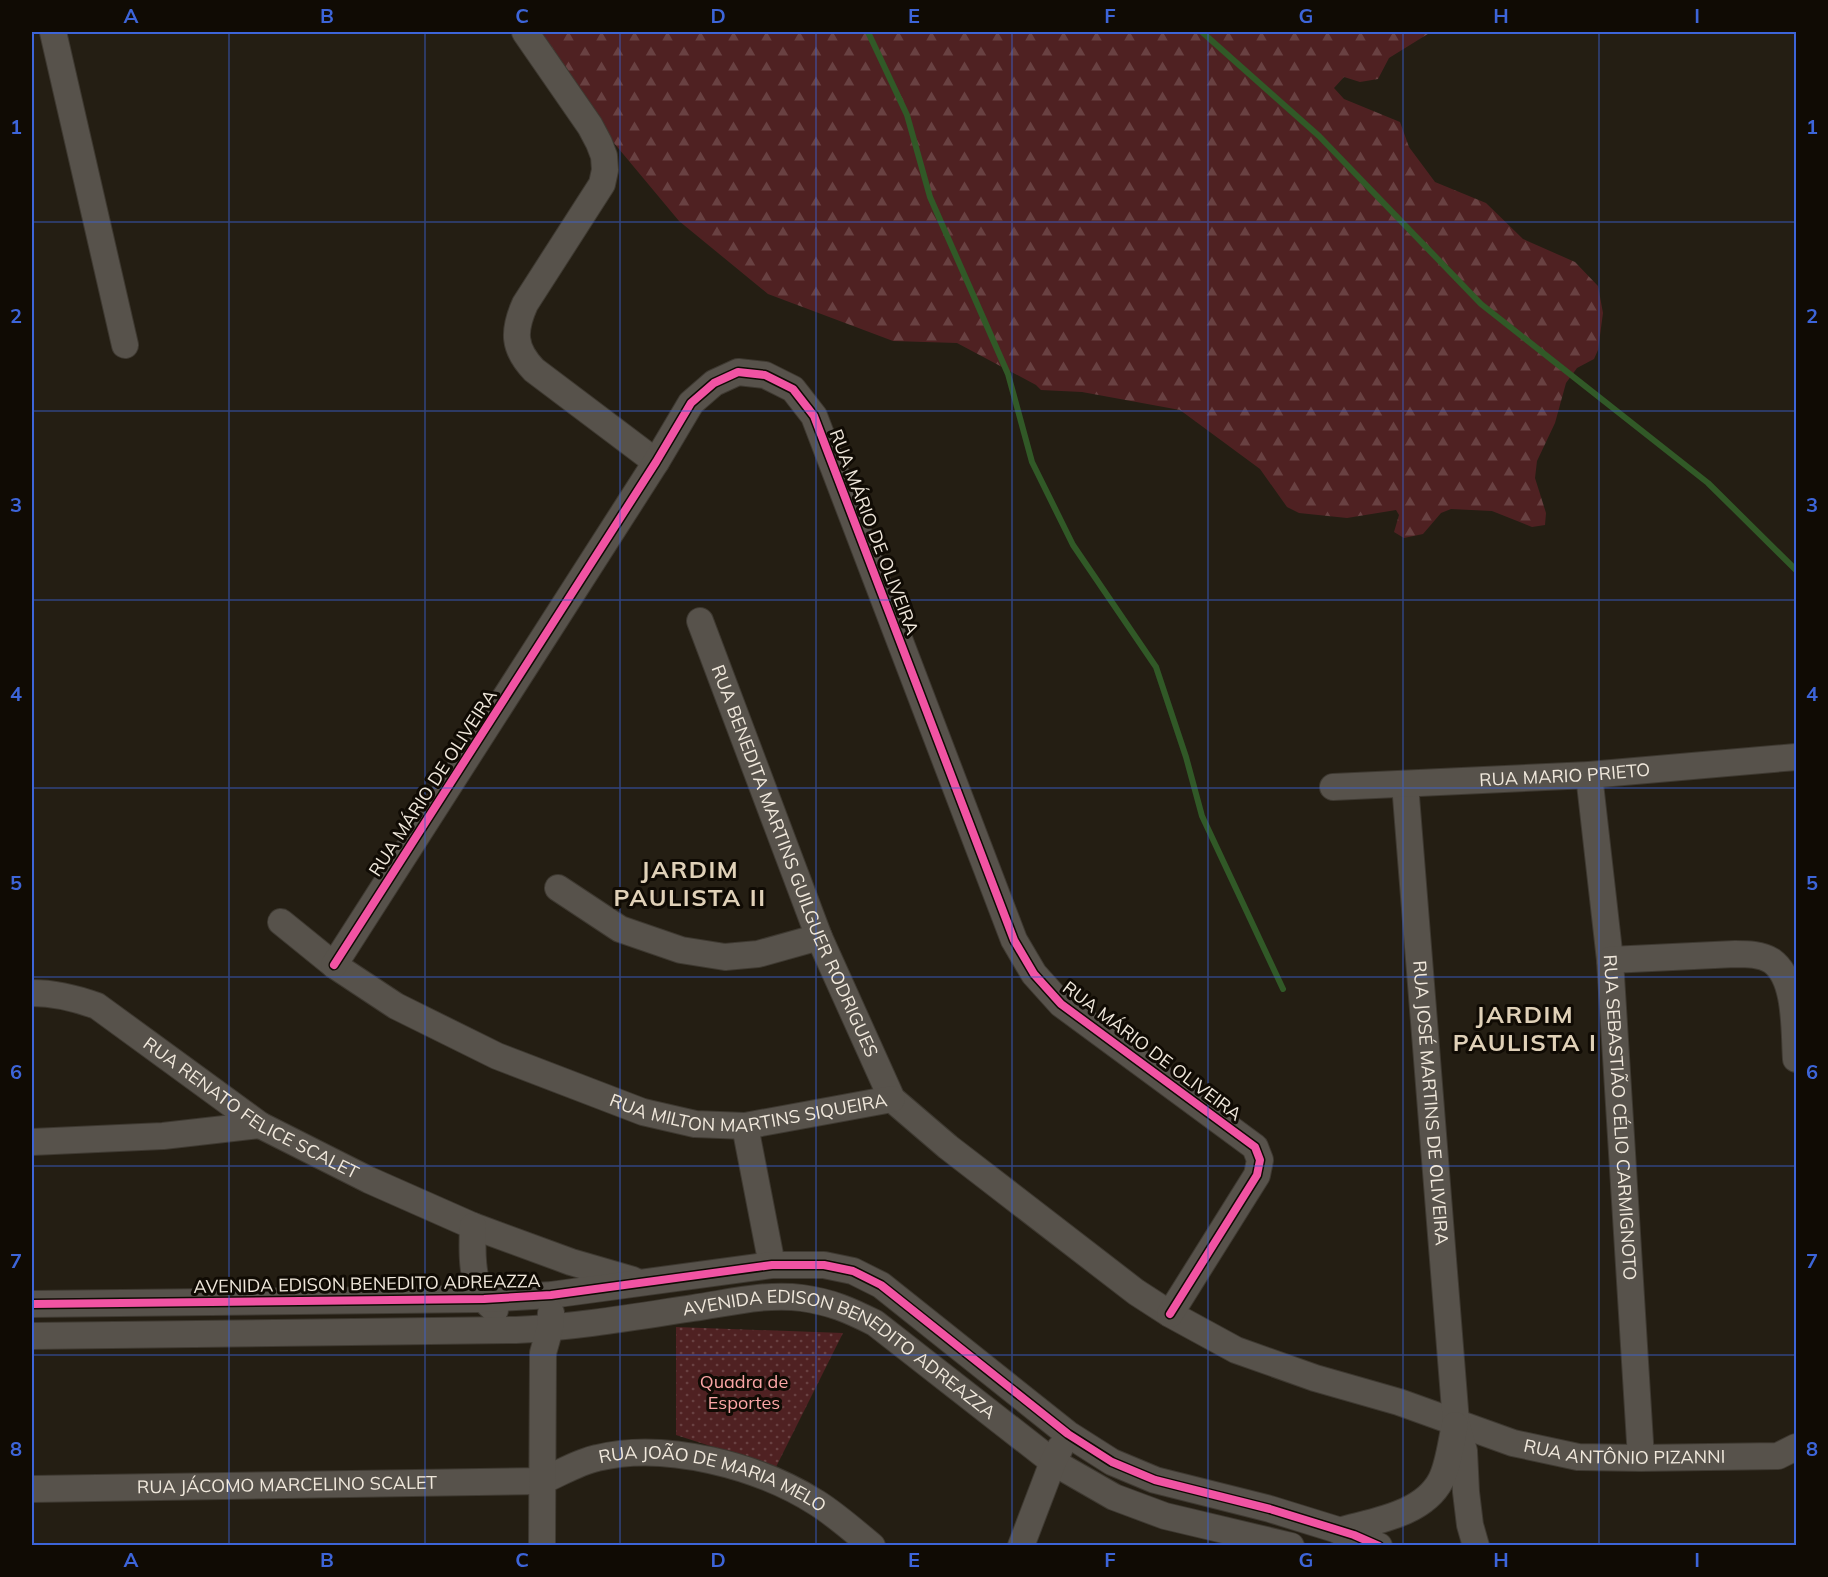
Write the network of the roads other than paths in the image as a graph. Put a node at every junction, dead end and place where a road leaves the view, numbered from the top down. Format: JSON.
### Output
{"nodes":[{"id":1,"x":53,"y":32,"type":"edge"},
{"id":2,"x":525,"y":32,"type":"edge"},
{"id":3,"x":125,"y":345,"type":"dead end"},
{"id":4,"x":656,"y":462,"type":"junction"},
{"id":5,"x":700,"y":621,"type":"dead end"},
{"id":6,"x":1797,"y":757,"type":"edge"},
{"id":7,"x":1589,"y":775,"type":"junction"},
{"id":8,"x":1405,"y":784,"type":"junction"},
{"id":9,"x":1333,"y":787,"type":"dead end"},
{"id":10,"x":558,"y":888,"type":"dead end"},
{"id":11,"x":281,"y":922,"type":"dead end"},
{"id":12,"x":819,"y":937,"type":"junction"},
{"id":13,"x":1610,"y":960,"type":"junction"},
{"id":14,"x":334,"y":965,"type":"junction"},
{"id":15,"x":32,"y":993,"type":"edge"},
{"id":16,"x":1797,"y":1059,"type":"edge"},
{"id":17,"x":892,"y":1099,"type":"junction"},
{"id":18,"x":260,"y":1125,"type":"junction"},
{"id":19,"x":745,"y":1126,"type":"junction"},
{"id":20,"x":32,"y":1142,"type":"edge"},
{"id":21,"x":473,"y":1227,"type":"junction"},
{"id":22,"x":772,"y":1265,"type":"junction"},
{"id":23,"x":645,"y":1283,"type":"junction"},
{"id":24,"x":551,"y":1295,"type":"junction"},
{"id":25,"x":484,"y":1299,"type":"junction"},
{"id":26,"x":32,"y":1304,"type":"edge"},
{"id":27,"x":1170,"y":1314,"type":"junction"},
{"id":28,"x":550,"y":1328,"type":"junction"},
{"id":29,"x":516,"y":1330,"type":"junction"},
{"id":30,"x":32,"y":1336,"type":"edge"},
{"id":31,"x":543,"y":1353,"type":"junction"},
{"id":32,"x":1456,"y":1422,"type":"junction"},
{"id":33,"x":1068,"y":1434,"type":"junction"},
{"id":34,"x":1797,"y":1447,"type":"edge"},
{"id":35,"x":1641,"y":1458,"type":"junction"},
{"id":36,"x":1053,"y":1462,"type":"junction"},
{"id":37,"x":542,"y":1481,"type":"junction"},
{"id":38,"x":32,"y":1489,"type":"edge"},
{"id":39,"x":1339,"y":1531,"type":"junction"},
{"id":40,"x":542,"y":1545,"type":"edge"},
{"id":41,"x":872,"y":1545,"type":"edge"},
{"id":42,"x":1021,"y":1545,"type":"edge"},
{"id":43,"x":1292,"y":1545,"type":"edge"},
{"id":44,"x":1379,"y":1545,"type":"edge"},
{"id":45,"x":1476,"y":1545,"type":"edge"}],
"edges":[{"from":1,"to":3,"type":"street"},
{"from":2,"to":4,"type":"street"},
{"from":4,"to":14,"type":"street","name":"RUA MÁRIO DE OLIVEIRA"},
{"from":4,"to":27,"type":"street","name":"RUA MÁRIO DE OLIVEIRA"},
{"from":5,"to":12,"type":"street","name":"RUA BENEDITA MARTINS GUILGUER RODRIGUES"},
{"from":6,"to":7,"type":"street","name":"RUA MARIO PRIETO"},
{"from":7,"to":8,"type":"street","name":"RUA MARIO PRIETO"},
{"from":7,"to":13,"type":"street","name":"RUA SEBASTIÃO CÉLIO CARMIGNOTO"},
{"from":8,"to":9,"type":"street","name":"RUA MARIO PRIETO"},
{"from":8,"to":32,"type":"street","name":"RUA JOSÉ MARTINS DE OLIVEIRA"},
{"from":10,"to":12,"type":"street"},
{"from":11,"to":14,"type":"street","name":"RUA MILTON MARTINS SIQUEIRA"},
{"from":12,"to":17,"type":"street","name":"RUA BENEDITA MARTINS GUILGUER RODRIGUES"},
{"from":13,"to":16,"type":"street"},
{"from":13,"to":35,"type":"street","name":"RUA SEBASTIÃO CÉLIO CARMIGNOTO"},
{"from":14,"to":19,"type":"street","name":"RUA MILTON MARTINS SIQUEIRA"},
{"from":15,"to":18,"type":"street","name":"RUA RENATO FELICE SCALET"},
{"from":17,"to":19,"type":"street","name":"RUA MILTON MARTINS SIQUEIRA"},
{"from":17,"to":27,"type":"street","name":"RUA MILTON MARTINS SIQUEIRA"},
{"from":18,"to":20,"type":"street"},
{"from":18,"to":21,"type":"street","name":"RUA RENATO FELICE SCALET"},
{"from":19,"to":22,"type":"street"},
{"from":21,"to":23,"type":"street","name":"RUA RENATO FELICE SCALET"},
{"from":21,"to":25,"type":"street"},
{"from":22,"to":23,"type":"street","name":"AVENIDA EDISON BENEDITO ADREAZZA"},
{"from":22,"to":33,"type":"street","name":"AVENIDA EDISON BENEDITO ADREAZZA"},
{"from":23,"to":24,"type":"street","name":"AVENIDA EDISON BENEDITO ADREAZZA"},
{"from":24,"to":25,"type":"street","name":"AVENIDA EDISON BENEDITO ADREAZZA"},
{"from":24,"to":28,"type":"street"},
{"from":25,"to":26,"type":"street","name":"AVENIDA EDISON BENEDITO ADREAZZA"},
{"from":25,"to":29,"type":"street"},
{"from":27,"to":32,"type":"street","name":"RUA MILTON MARTINS SIQUEIRA"},
{"from":28,"to":29,"type":"street","name":"AVENIDA EDISON BENEDITO ADREAZZA"},
{"from":28,"to":31,"type":"street"},
{"from":28,"to":36,"type":"street","name":"AVENIDA EDISON BENEDITO ADREAZZA"},
{"from":29,"to":30,"type":"street","name":"AVENIDA EDISON BENEDITO ADREAZZA"},
{"from":29,"to":31,"type":"street"},
{"from":31,"to":37,"type":"street"},
{"from":32,"to":35,"type":"street","name":"RUA ANTÔNIO PIZANNI"},
{"from":32,"to":39,"type":"street","name":"RUA JOSÉ MARTINS DE OLIVEIRA"},
{"from":32,"to":45,"type":"street","name":"RUA JOSÉ MARTINS DE OLIVEIRA"},
{"from":33,"to":36,"type":"street"},
{"from":33,"to":39,"type":"street","name":"AVENIDA EDISON BENEDITO ADREAZZA"},
{"from":34,"to":35,"type":"street","name":"RUA ANTÔNIO PIZANNI"},
{"from":36,"to":42,"type":"street"},
{"from":36,"to":43,"type":"street","name":"AVENIDA EDISON BENEDITO ADREAZZA"},
{"from":37,"to":38,"type":"street","name":"RUA JÁCOMO MARCELINO SCALET"},
{"from":37,"to":40,"type":"street"},
{"from":37,"to":41,"type":"street","name":"RUA JOÃO DE MARIA MELO"},
{"from":39,"to":44,"type":"street","name":"AVENIDA EDISON BENEDITO ADREAZZA"}]}
